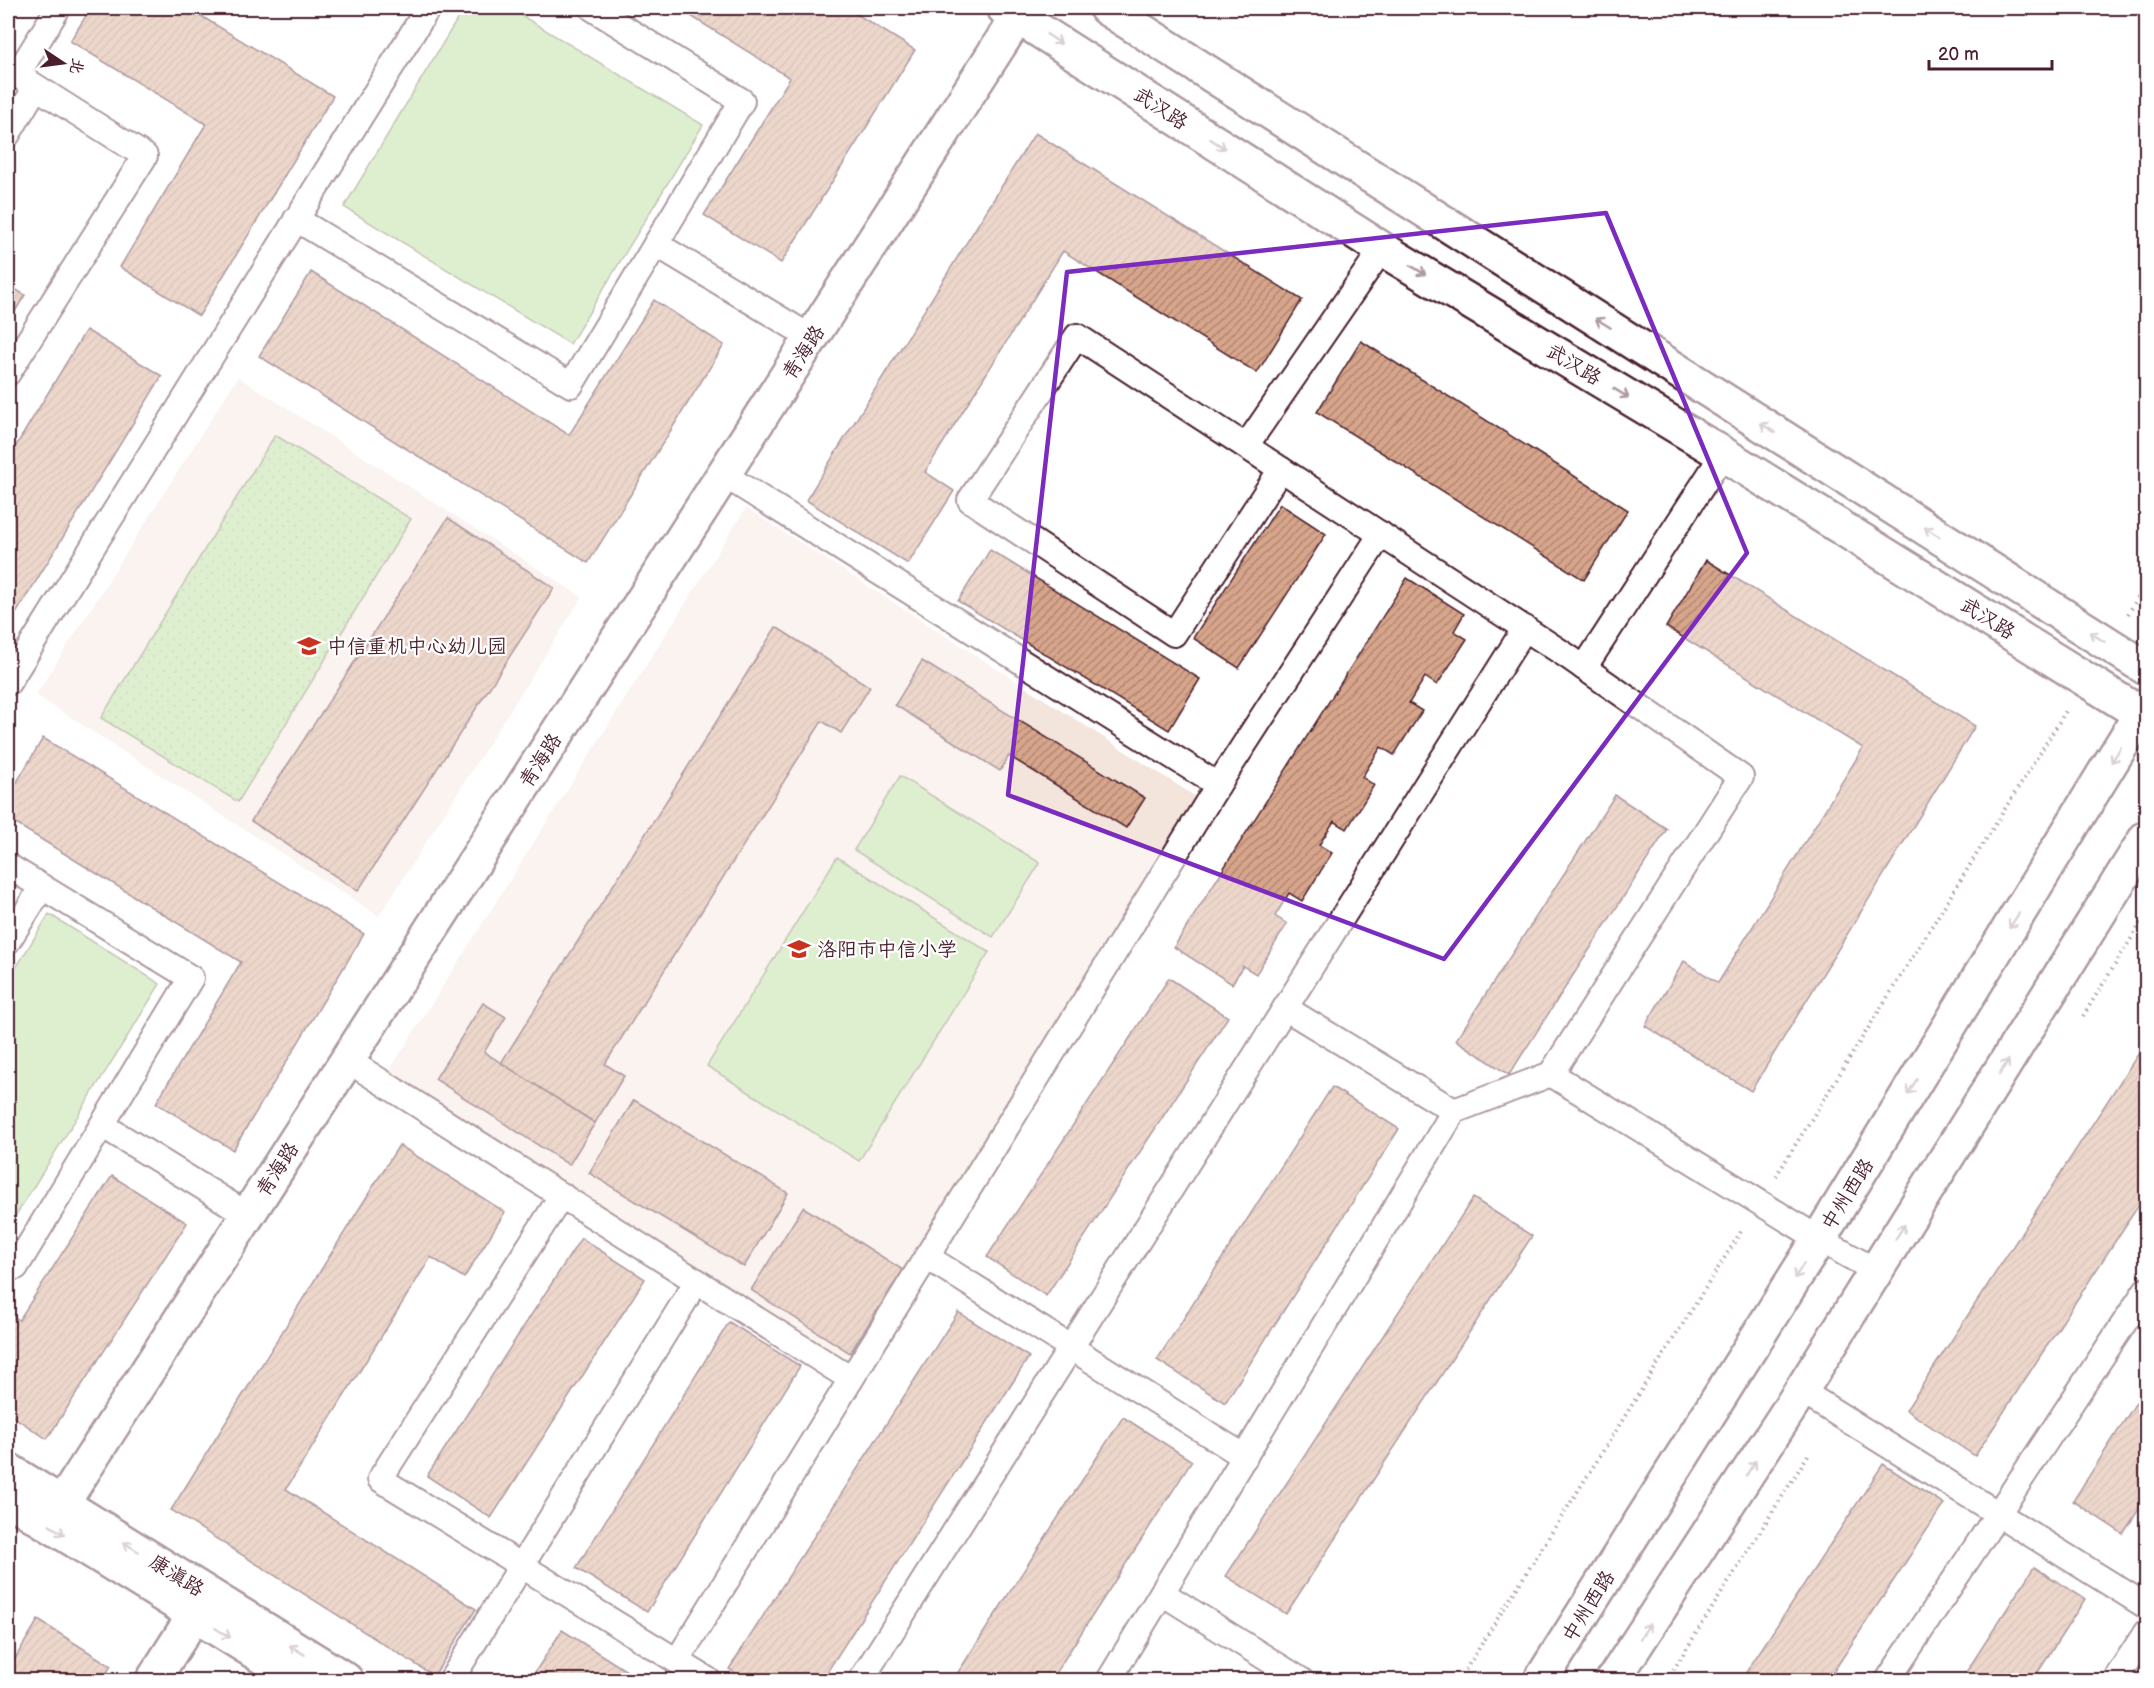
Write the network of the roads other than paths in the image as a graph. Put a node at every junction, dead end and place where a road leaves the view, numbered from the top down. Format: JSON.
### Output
{"nodes":[{"id":1,"x":58,"y":8,"type":"edge"},
{"id":2,"x":428,"y":8,"type":"edge"},
{"id":3,"x":593,"y":8,"type":"edge"},
{"id":4,"x":1106,"y":8,"type":"edge"},
{"id":5,"x":1011,"y":12,"type":"edge"},
{"id":6,"x":20,"y":77,"type":"edge"},
{"id":7,"x":8,"y":134,"type":"edge"},
{"id":8,"x":296,"y":219,"type":"junction"},
{"id":9,"x":656,"y":244,"type":"junction"},
{"id":10,"x":1382,"y":249,"type":"junction"},
{"id":11,"x":812,"y":338,"type":"junction"},
{"id":12,"x":8,"y":374,"type":"edge"},
{"id":13,"x":1246,"y":446,"type":"junction"},
{"id":14,"x":1723,"y":454,"type":"junction"},
{"id":15,"x":1281,"y":469,"type":"junction"},
{"id":16,"x":724,"y":475,"type":"junction"},
{"id":17,"x":1381,"y":534,"type":"junction"},
{"id":18,"x":1525,"y":628,"type":"junction"},
{"id":19,"x":1584,"y":668,"type":"junction"},
{"id":20,"x":2146,"y":668,"type":"edge"},
{"id":21,"x":8,"y":683,"type":"edge"},
{"id":22,"x":2145,"y":712,"type":"edge"},
{"id":23,"x":1218,"y":785,"type":"junction"},
{"id":24,"x":2146,"y":838,"type":"edge"},
{"id":25,"x":8,"y":866,"type":"edge"},
{"id":26,"x":42,"y":887,"type":"junction"},
{"id":27,"x":8,"y":941,"type":"edge"},
{"id":28,"x":1285,"y":1008,"type":"junction"},
{"id":29,"x":347,"y":1060,"type":"junction"},
{"id":30,"x":1551,"y":1074,"type":"junction"},
{"id":31,"x":1454,"y":1111,"type":"junction"},
{"id":32,"x":102,"y":1125,"type":"junction"},
{"id":33,"x":562,"y":1195,"type":"junction"},
{"id":34,"x":248,"y":1215,"type":"junction"},
{"id":35,"x":1819,"y":1239,"type":"junction"},
{"id":36,"x":927,"y":1257,"type":"junction"},
{"id":37,"x":8,"y":1261,"type":"edge"},
{"id":38,"x":1876,"y":1271,"type":"junction"},
{"id":39,"x":697,"y":1281,"type":"junction"},
{"id":40,"x":2146,"y":1290,"type":"edge"},
{"id":41,"x":1071,"y":1348,"type":"junction"},
{"id":42,"x":851,"y":1379,"type":"junction"},
{"id":43,"x":1801,"y":1391,"type":"junction"},
{"id":44,"x":1245,"y":1457,"type":"junction"},
{"id":45,"x":8,"y":1470,"type":"edge"},
{"id":46,"x":8,"y":1500,"type":"edge"},
{"id":47,"x":62,"y":1504,"type":"junction"},
{"id":48,"x":1999,"y":1514,"type":"junction"},
{"id":49,"x":522,"y":1566,"type":"junction"},
{"id":50,"x":1162,"y":1593,"type":"junction"},
{"id":51,"x":200,"y":1604,"type":"junction"},
{"id":52,"x":2146,"y":1606,"type":"edge"},
{"id":53,"x":2146,"y":1632,"type":"edge"},
{"id":54,"x":677,"y":1661,"type":"junction"},
{"id":55,"x":153,"y":1680,"type":"edge"},
{"id":56,"x":300,"y":1680,"type":"edge"},
{"id":57,"x":346,"y":1680,"type":"edge"},
{"id":58,"x":451,"y":1680,"type":"edge"},
{"id":59,"x":708,"y":1680,"type":"edge"},
{"id":60,"x":861,"y":1680,"type":"edge"},
{"id":61,"x":1109,"y":1680,"type":"edge"},
{"id":62,"x":1301,"y":1680,"type":"edge"},
{"id":63,"x":1541,"y":1680,"type":"edge"},
{"id":64,"x":1613,"y":1680,"type":"edge"},
{"id":65,"x":1888,"y":1680,"type":"edge"},
{"id":66,"x":2115,"y":1680,"type":"edge"}],
"edges":[{"from":1,"to":6,"type":"lane"},
{"from":2,"to":8,"type":"lane"},
{"from":3,"to":9,"type":"lane"},
{"from":20,"to":4,"type":"main road","one_way":true},
{"from":5,"to":10,"type":"main road","name":"武汉路","one_way":true},
{"from":5,"to":11,"type":"main road","name":"青海路"},
{"from":6,"to":7,"type":"lane"},
{"from":6,"to":12,"type":"lane"},
{"from":8,"to":9,"type":"lane"},
{"from":8,"to":21,"type":"lane"},
{"from":9,"to":11,"type":"lane"},
{"from":10,"to":13,"type":"lane"},
{"from":10,"to":14,"type":"main road","name":"武汉路","one_way":true},
{"from":11,"to":16,"type":"main road","name":"青海路"},
{"from":13,"to":15,"type":"lane"},
{"from":13,"to":15,"type":"lane"},
{"from":14,"to":19,"type":"lane"},
{"from":14,"to":22,"type":"main road","name":"武汉路"},
{"from":15,"to":17,"type":"lane"},
{"from":16,"to":23,"type":"lane"},
{"from":16,"to":29,"type":"main road","name":"青海路"},
{"from":17,"to":18,"type":"lane"},
{"from":17,"to":23,"type":"lane"},
{"from":18,"to":19,"type":"lane"},
{"from":18,"to":28,"type":"lane"},
{"from":19,"to":30,"type":"lane"},
{"from":22,"to":35,"type":"main road","name":"中州西路","one_way":true},
{"from":23,"to":36,"type":"lane"},
{"from":38,"to":24,"type":"main road","one_way":true},
{"from":25,"to":26,"type":"lane"},
{"from":26,"to":27,"type":"lane"},
{"from":26,"to":32,"type":"lane"},
{"from":28,"to":31,"type":"lane"},
{"from":28,"to":41,"type":"lane"},
{"from":29,"to":33,"type":"lane"},
{"from":29,"to":34,"type":"main road","name":"青海路"},
{"from":30,"to":31,"type":"lane"},
{"from":30,"to":35,"type":"lane"},
{"from":31,"to":44,"type":"lane"},
{"from":32,"to":34,"type":"lane"},
{"from":32,"to":37,"type":"lane"},
{"from":33,"to":39,"type":"lane"},
{"from":33,"to":49,"type":"lane"},
{"from":34,"to":47,"type":"main road","name":"青海路"},
{"from":35,"to":38,"type":"lane"},
{"from":35,"to":63,"type":"main road","name":"中州西路","one_way":true},
{"from":36,"to":41,"type":"lane"},
{"from":36,"to":42,"type":"lane"},
{"from":38,"to":43,"type":"main road"},
{"from":39,"to":42,"type":"lane"},
{"from":39,"to":49,"type":"lane"},
{"from":40,"to":48,"type":"lane"},
{"from":41,"to":44,"type":"lane"},
{"from":41,"to":60,"type":"lane"},
{"from":42,"to":54,"type":"lane"},
{"from":43,"to":48,"type":"lane"},
{"from":64,"to":43,"type":"main road","one_way":true},
{"from":44,"to":50,"type":"lane"},
{"from":45,"to":47,"type":"main road","name":"康滇路"},
{"from":46,"to":51,"type":"main road","name":"康滇路","one_way":true},
{"from":51,"to":47,"type":"main road","name":"康滇路","one_way":true},
{"from":48,"to":52,"type":"lane"},
{"from":48,"to":65,"type":"lane"},
{"from":49,"to":54,"type":"lane"},
{"from":49,"to":58,"type":"lane"},
{"from":50,"to":61,"type":"lane"},
{"from":50,"to":62,"type":"lane"},
{"from":51,"to":55,"type":"main road"},
{"from":51,"to":56,"type":"main road","name":"康滇路","one_way":true},
{"from":57,"to":51,"type":"main road","name":"康滇路","one_way":true},
{"from":53,"to":66,"type":"lane"},
{"from":54,"to":59,"type":"lane"}]}
